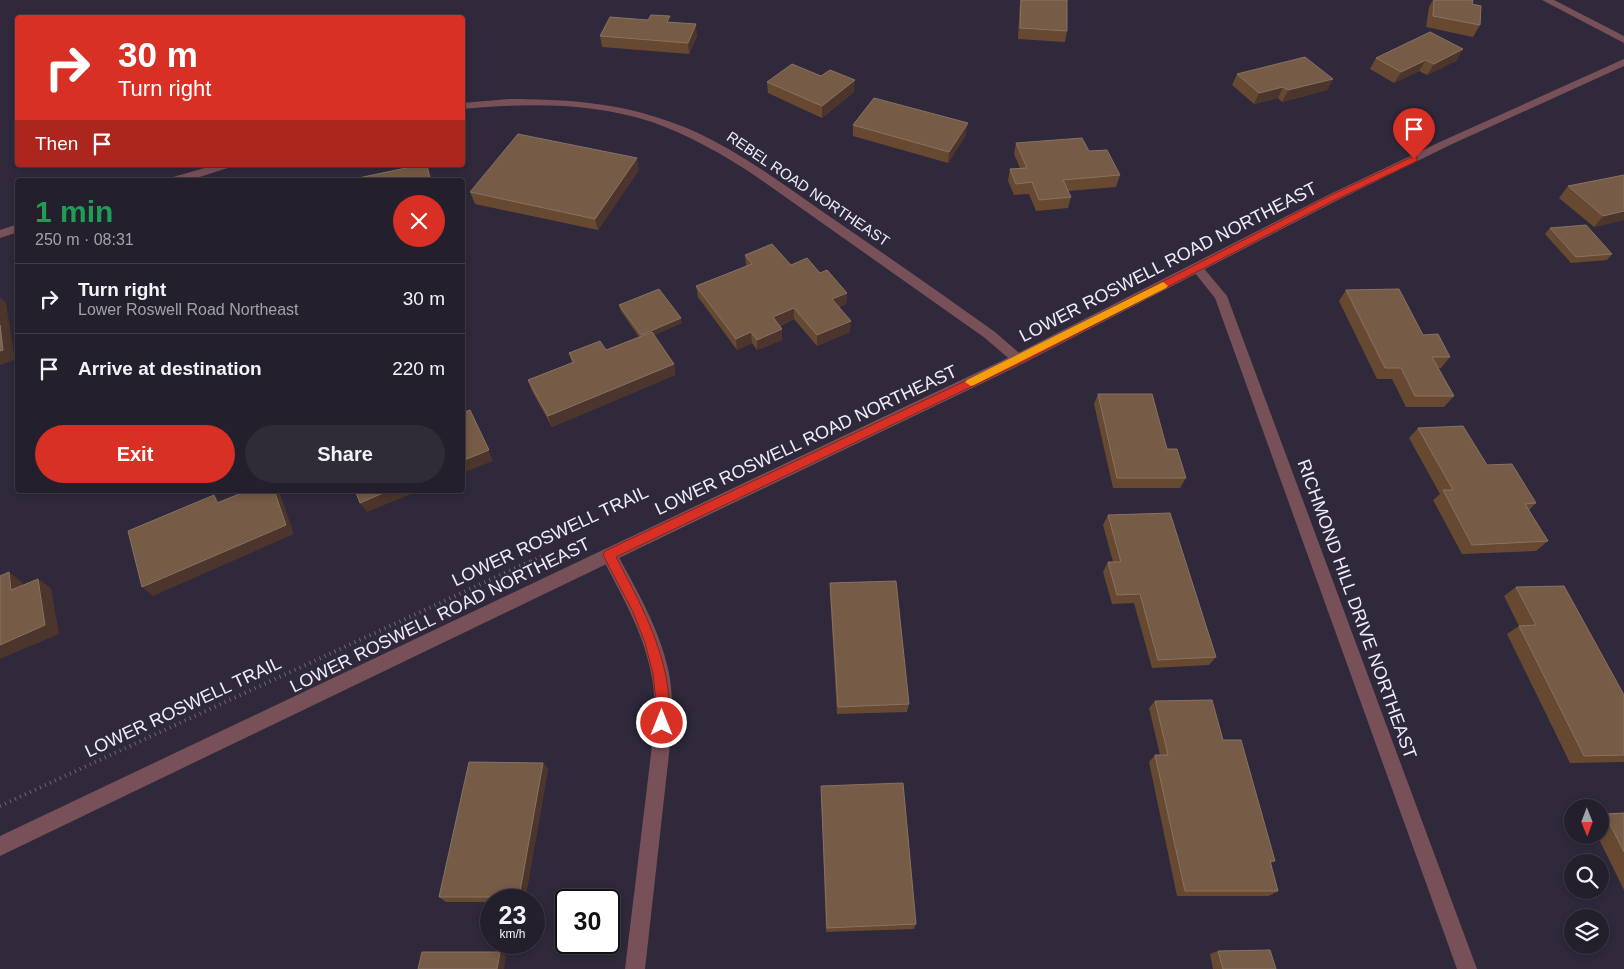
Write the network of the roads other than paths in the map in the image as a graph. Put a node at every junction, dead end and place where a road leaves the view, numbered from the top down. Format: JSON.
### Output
{"nodes":[{"id":1,"x":1547,"y":0,"type":"edge"},
{"id":2,"x":1624,"y":40,"type":"edge"},
{"id":3,"x":1624,"y":62,"type":"edge"},
{"id":4,"x":465,"y":106,"type":"edge"},
{"id":5,"x":220,"y":167,"type":"edge"},
{"id":6,"x":185,"y":178,"type":"edge"},
{"id":7,"x":15,"y":229,"type":"edge"},
{"id":8,"x":0,"y":234,"type":"edge"},
{"id":9,"x":1197,"y":268,"type":"junction"},
{"id":10,"x":1020,"y":359,"type":"junction"},
{"id":11,"x":609,"y":555,"type":"junction"},
{"id":12,"x":0,"y":846,"type":"edge"},
{"id":13,"x":635,"y":969,"type":"edge"},
{"id":14,"x":1468,"y":969,"type":"edge"}],
"edges":[{"from":1,"to":2,"type":"street"},
{"from":3,"to":9,"type":"street","name":"LOWER ROSWELL ROAD NORTHEAST"},
{"from":4,"to":10,"type":"street","name":"REBEL ROAD NORTHEAST"},
{"from":5,"to":6,"type":"street"},
{"from":7,"to":8,"type":"street"},
{"from":9,"to":10,"type":"street","name":"LOWER ROSWELL ROAD NORTHEAST"},
{"from":9,"to":14,"type":"street","name":"RICHMOND HILL DRIVE NORTHEAST"},
{"from":10,"to":11,"type":"street","name":"LOWER ROSWELL ROAD NORTHEAST"},
{"from":11,"to":12,"type":"street","name":"LOWER ROSWELL ROAD NORTHEAST"},
{"from":11,"to":13,"type":"street"}]}
